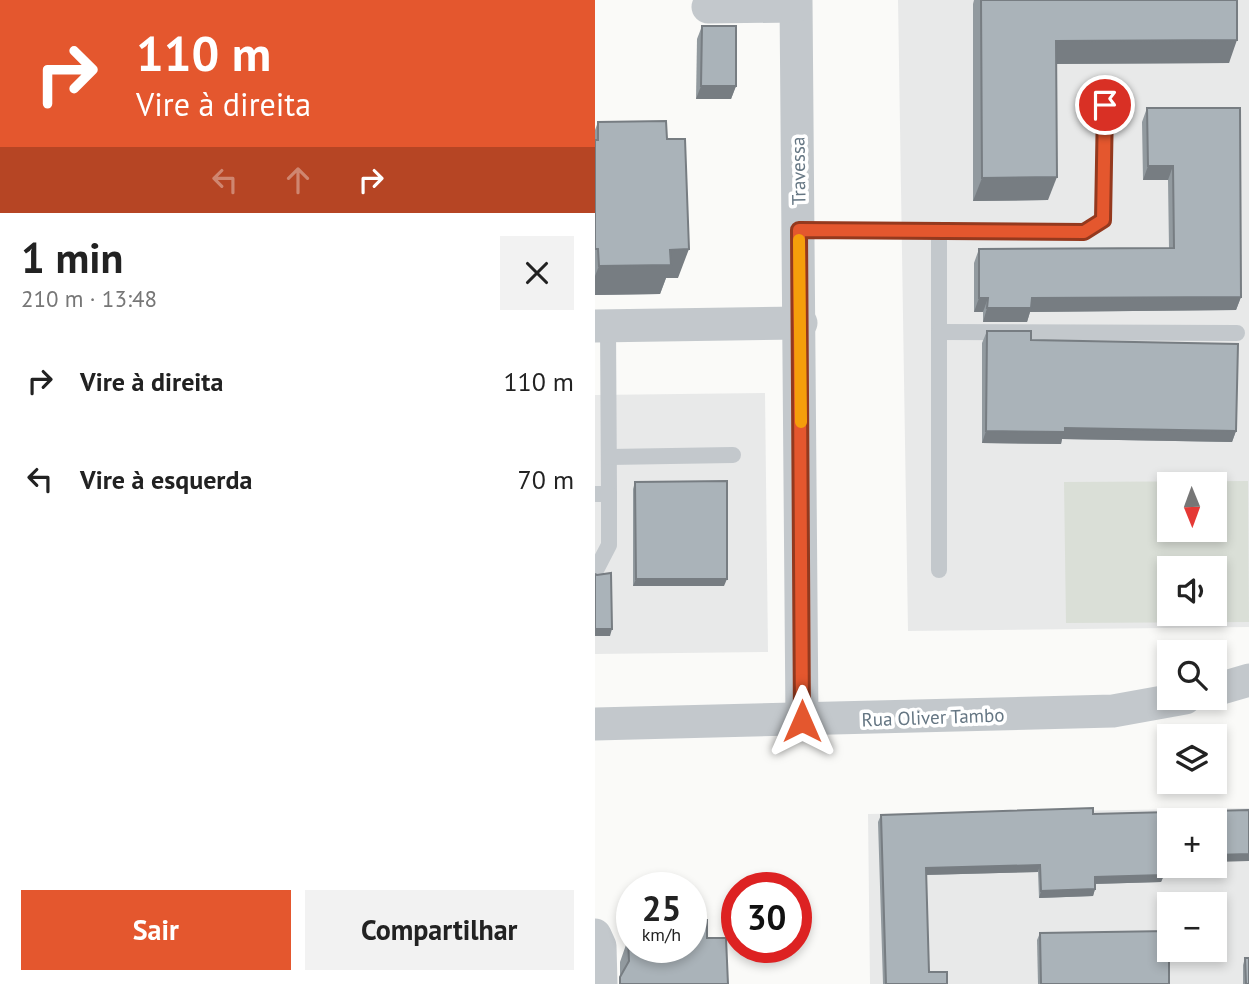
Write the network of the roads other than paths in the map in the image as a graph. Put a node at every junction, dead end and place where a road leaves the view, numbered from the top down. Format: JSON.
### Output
{"nodes":[{"id":1,"x":796,"y":3,"type":"edge"},
{"id":2,"x":708,"y":8,"type":"dead end"},
{"id":3,"x":1105,"y":105,"type":"dead end"},
{"id":4,"x":799,"y":230,"type":"junction"},
{"id":5,"x":939,"y":231,"type":"junction"},
{"id":6,"x":801,"y":323,"type":"junction"},
{"id":7,"x":601,"y":326,"type":"edge"},
{"id":8,"x":939,"y":332,"type":"junction"},
{"id":9,"x":1237,"y":333,"type":"dead end"},
{"id":10,"x":733,"y":454,"type":"dead end"},
{"id":11,"x":609,"y":457,"type":"junction"},
{"id":12,"x":602,"y":494,"type":"edge"},
{"id":13,"x":939,"y":570,"type":"dead end"},
{"id":14,"x":595,"y":572,"type":"edge"},
{"id":15,"x":1249,"y":680,"type":"edge"},
{"id":16,"x":1227,"y":686,"type":"edge"},
{"id":17,"x":1157,"y":703,"type":"edge"},
{"id":18,"x":802,"y":721,"type":"junction"},
{"id":19,"x":595,"y":724,"type":"edge"},
{"id":20,"x":595,"y":935,"type":"edge"},
{"id":21,"x":601,"y":984,"type":"edge"}],
"edges":[{"from":1,"to":2,"type":"street"},
{"from":1,"to":4,"type":"street","name":"Travessa"},
{"from":3,"to":5,"type":"lane"},
{"from":4,"to":5,"type":"lane"},
{"from":4,"to":6,"type":"street","name":"Travessa"},
{"from":5,"to":8,"type":"lane"},
{"from":6,"to":7,"type":"street"},
{"from":6,"to":18,"type":"street","name":"Travessa"},
{"from":7,"to":11,"type":"lane"},
{"from":8,"to":9,"type":"lane"},
{"from":8,"to":13,"type":"lane"},
{"from":10,"to":11,"type":"lane"},
{"from":11,"to":12,"type":"lane"},
{"from":12,"to":14,"type":"lane"},
{"from":15,"to":16,"type":"street"},
{"from":17,"to":18,"type":"street","name":"Rua Oliver Tambo"},
{"from":18,"to":19,"type":"street","name":"Rua Oliver Tambo"},
{"from":20,"to":21,"type":"street"}]}
